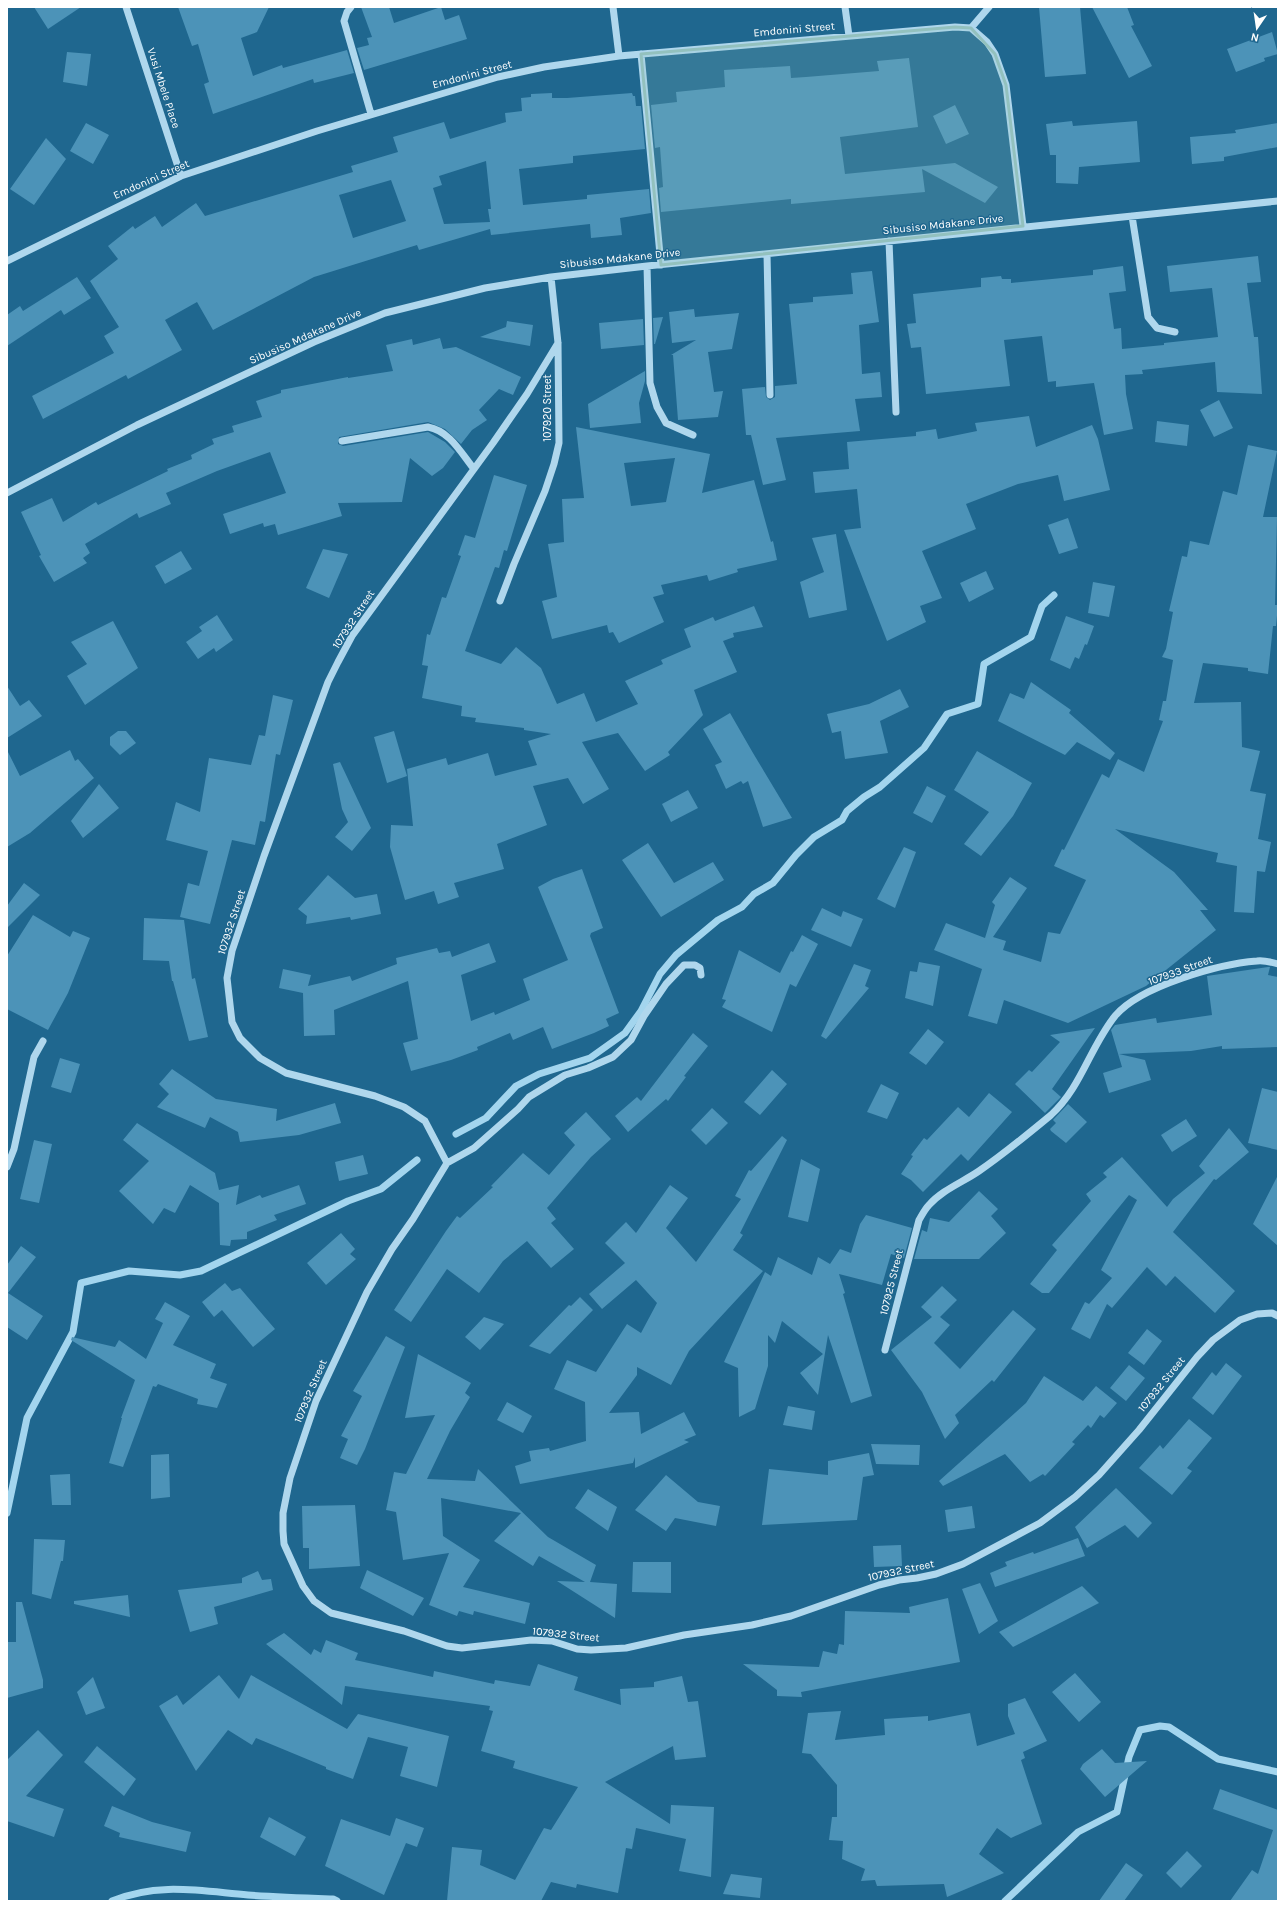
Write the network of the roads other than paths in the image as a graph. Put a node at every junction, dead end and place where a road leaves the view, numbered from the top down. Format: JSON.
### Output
{"nodes":[{"id":1,"x":127,"y":7,"type":"edge"},
{"id":2,"x":351,"y":7,"type":"edge"},
{"id":3,"x":613,"y":7,"type":"edge"},
{"id":4,"x":845,"y":7,"type":"edge"},
{"id":5,"x":989,"y":7,"type":"edge"},
{"id":6,"x":971,"y":28,"type":"junction"},
{"id":7,"x":850,"y":36,"type":"junction"},
{"id":8,"x":641,"y":54,"type":"junction"},
{"id":9,"x":619,"y":56,"type":"junction"},
{"id":10,"x":371,"y":114,"type":"junction"},
{"id":11,"x":181,"y":176,"type":"junction"},
{"id":12,"x":1278,"y":201,"type":"edge"},
{"id":13,"x":1132,"y":216,"type":"junction"},
{"id":14,"x":1023,"y":226,"type":"junction"},
{"id":15,"x":889,"y":241,"type":"junction"},
{"id":16,"x":767,"y":254,"type":"junction"},
{"id":17,"x":7,"y":261,"type":"edge"},
{"id":18,"x":661,"y":265,"type":"junction"},
{"id":19,"x":648,"y":266,"type":"junction"},
{"id":20,"x":551,"y":277,"type":"junction"},
{"id":21,"x":1175,"y":332,"type":"dead end"},
{"id":22,"x":558,"y":343,"type":"junction"},
{"id":23,"x":770,"y":395,"type":"dead end"},
{"id":24,"x":896,"y":412,"type":"dead end"},
{"id":25,"x":693,"y":435,"type":"dead end"},
{"id":26,"x":342,"y":441,"type":"dead end"},
{"id":27,"x":474,"y":469,"type":"junction"},
{"id":28,"x":7,"y":493,"type":"edge"},
{"id":29,"x":500,"y":601,"type":"dead end"},
{"id":30,"x":1278,"y":964,"type":"edge"},
{"id":31,"x":701,"y":975,"type":"dead end"},
{"id":32,"x":1136,"y":998,"type":"joint"},
{"id":33,"x":43,"y":1041,"type":"dead end"},
{"id":34,"x":446,"y":1163,"type":"junction"},
{"id":35,"x":7,"y":1167,"type":"edge"},
{"id":36,"x":1278,"y":1316,"type":"edge"},
{"id":37,"x":885,"y":1350,"type":"dead end"}],
"edges":[{"from":1,"to":11,"type":"street","name":"Vusi Mbele Place"},
{"from":2,"to":10,"type":"street"},
{"from":3,"to":9,"type":"street"},
{"from":4,"to":7,"type":"street"},
{"from":5,"to":6,"type":"street"},
{"from":6,"to":7,"type":"street","name":"Emdonini Street"},
{"from":6,"to":14,"type":"street"},
{"from":7,"to":8,"type":"street","name":"Emdonini Street"},
{"from":8,"to":9,"type":"street","name":"Emdonini Street"},
{"from":8,"to":18,"type":"street"},
{"from":9,"to":10,"type":"street","name":"Emdonini Street"},
{"from":10,"to":11,"type":"street","name":"Emdonini Street"},
{"from":11,"to":17,"type":"street","name":"Emdonini Street"},
{"from":12,"to":13,"type":"street","name":"Sibusiso Mdakane Drive"},
{"from":13,"to":14,"type":"street","name":"Sibusiso Mdakane Drive"},
{"from":13,"to":21,"type":"street"},
{"from":14,"to":15,"type":"street","name":"Sibusiso Mdakane Drive"},
{"from":15,"to":16,"type":"street","name":"Sibusiso Mdakane Drive"},
{"from":15,"to":24,"type":"street"},
{"from":16,"to":18,"type":"street","name":"Sibusiso Mdakane Drive"},
{"from":16,"to":23,"type":"street"},
{"from":18,"to":19,"type":"street","name":"Sibusiso Mdakane Drive"},
{"from":19,"to":20,"type":"street","name":"Sibusiso Mdakane Drive"},
{"from":19,"to":25,"type":"street"},
{"from":20,"to":22,"type":"street","name":"107920 Street"},
{"from":20,"to":28,"type":"street","name":"Sibusiso Mdakane Drive"},
{"from":22,"to":27,"type":"street","name":"107932 Street"},
{"from":22,"to":29,"type":"street","name":"107920 Street"},
{"from":26,"to":27,"type":"street"},
{"from":27,"to":34,"type":"street","name":"107932 Street"},
{"from":30,"to":32,"type":"street","name":"107933 Street"},
{"from":31,"to":34,"type":"street"},
{"from":32,"to":37,"type":"street","name":"107925 Street"},
{"from":33,"to":35,"type":"street"},
{"from":34,"to":36,"type":"street","name":"107932 Street"}]}
